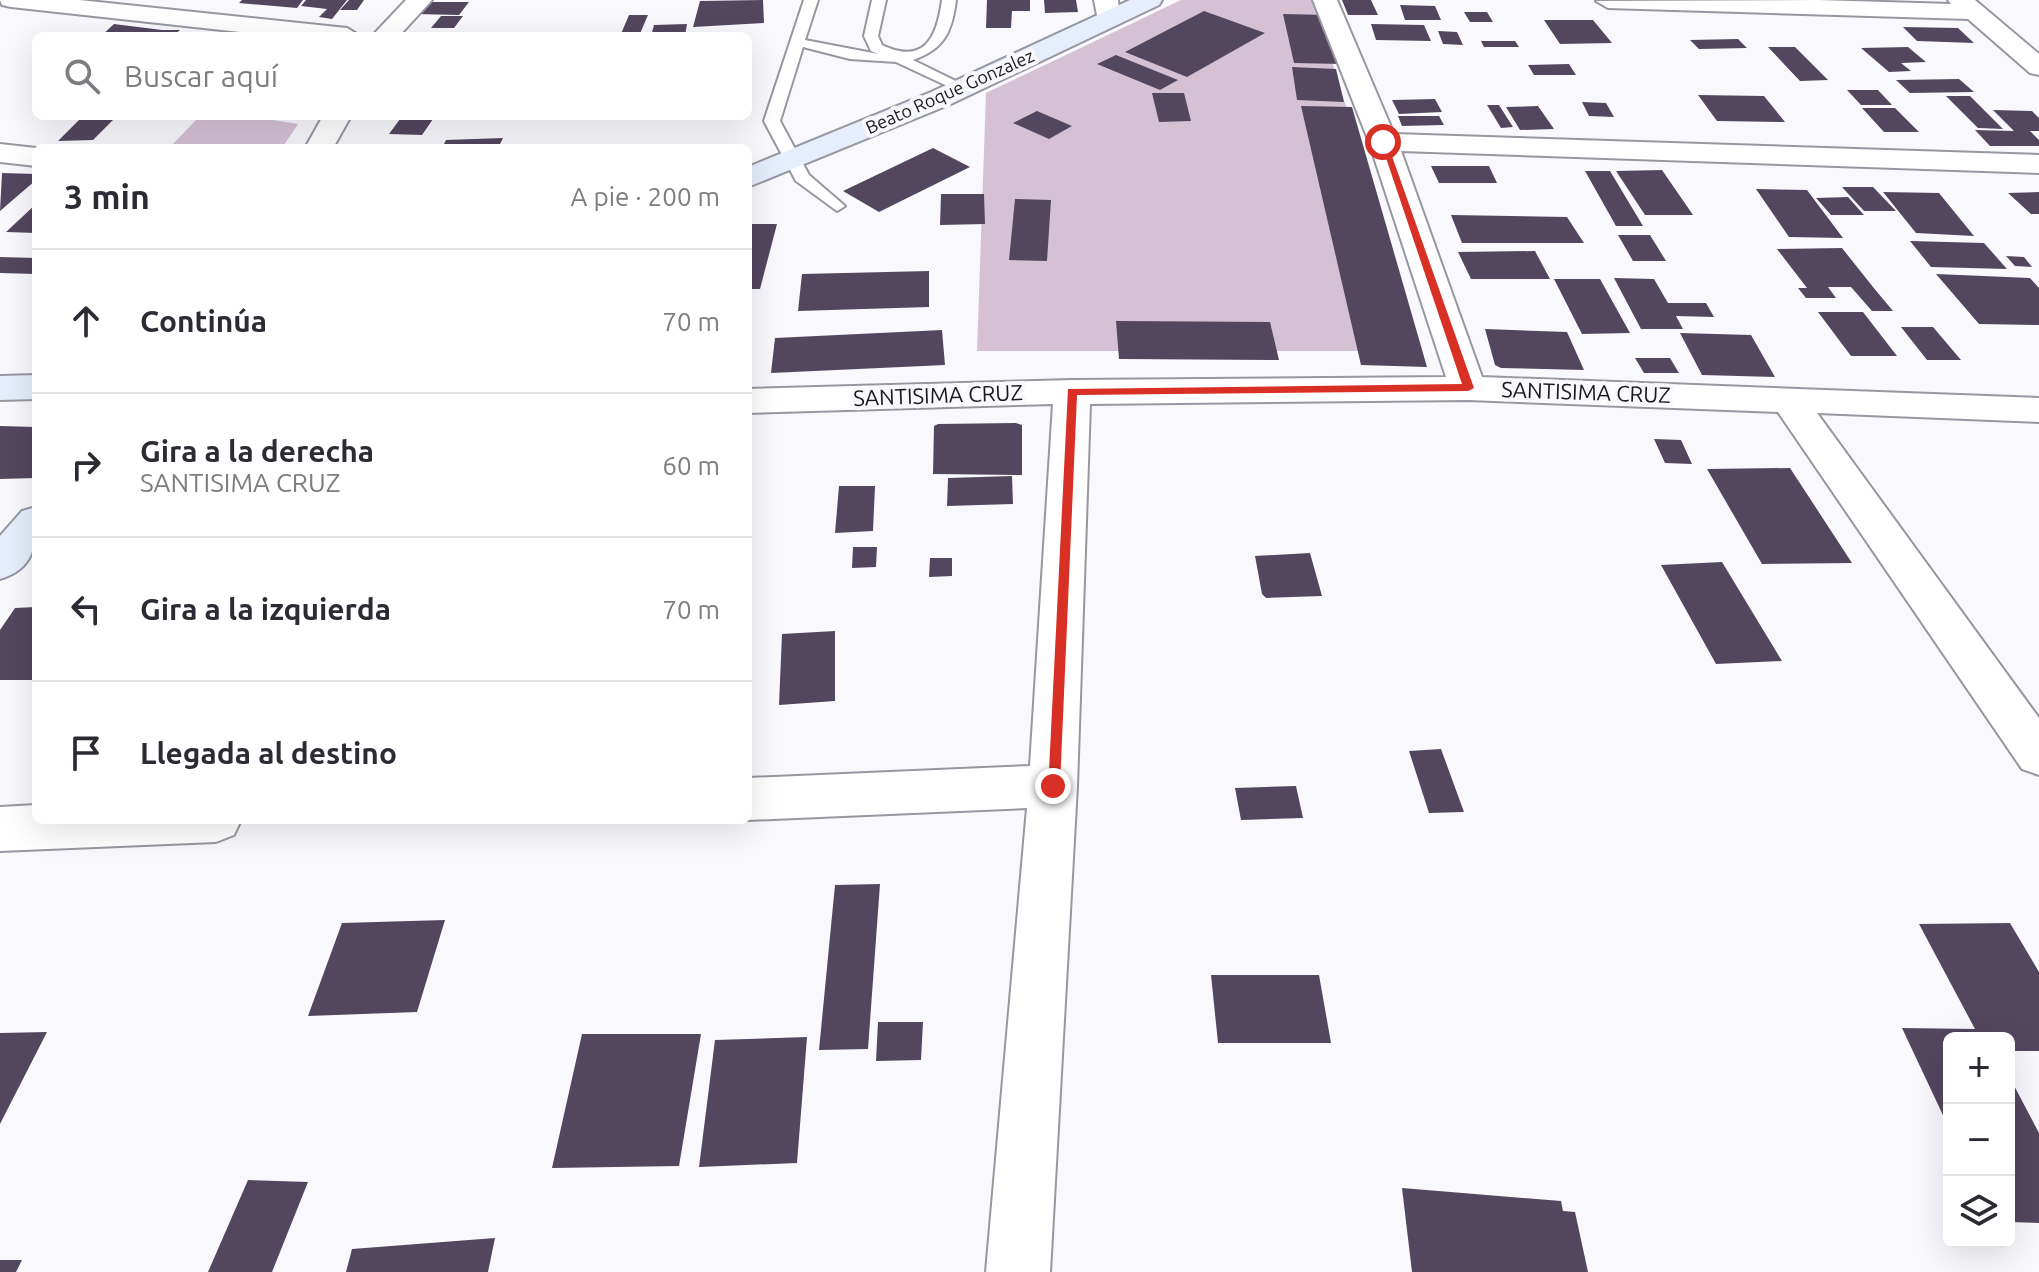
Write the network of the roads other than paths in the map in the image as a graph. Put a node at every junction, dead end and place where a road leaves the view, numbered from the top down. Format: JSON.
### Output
{"nodes":[{"id":1,"x":11,"y":0,"type":"edge"},
{"id":2,"x":420,"y":0,"type":"edge"},
{"id":3,"x":811,"y":0,"type":"edge"},
{"id":4,"x":879,"y":0,"type":"edge"},
{"id":5,"x":949,"y":0,"type":"edge"},
{"id":6,"x":1150,"y":0,"type":"edge"},
{"id":7,"x":1325,"y":0,"type":"edge"},
{"id":8,"x":1608,"y":1,"type":"edge"},
{"id":9,"x":1967,"y":6,"type":"edge"},
{"id":10,"x":1107,"y":10,"type":"edge"},
{"id":11,"x":310,"y":32,"type":"edge"},
{"id":12,"x":389,"y":32,"type":"edge"},
{"id":13,"x":798,"y":42,"type":"junction"},
{"id":14,"x":900,"y":60,"type":"junction"},
{"id":15,"x":2039,"y":67,"type":"edge"},
{"id":16,"x":963,"y":88,"type":"junction"},
{"id":17,"x":335,"y":120,"type":"edge"},
{"id":18,"x":1383,"y":142,"type":"junction"},
{"id":19,"x":321,"y":144,"type":"edge"},
{"id":20,"x":0,"y":153,"type":"edge"},
{"id":21,"x":32,"y":157,"type":"edge"},
{"id":22,"x":793,"y":160,"type":"junction"},
{"id":23,"x":2039,"y":164,"type":"edge"},
{"id":24,"x":752,"y":176,"type":"edge"},
{"id":25,"x":837,"y":206,"type":"dead end"},
{"id":26,"x":32,"y":387,"type":"edge"},
{"id":27,"x":0,"y":388,"type":"edge"},
{"id":28,"x":1468,"y":388,"type":"junction"},
{"id":29,"x":1072,"y":392,"type":"junction"},
{"id":30,"x":1788,"y":399,"type":"junction"},
{"id":31,"x":752,"y":401,"type":"edge"},
{"id":32,"x":2039,"y":410,"type":"edge"},
{"id":33,"x":32,"y":526,"type":"edge"},
{"id":34,"x":0,"y":564,"type":"edge"},
{"id":35,"x":2039,"y":755,"type":"edge"},
{"id":36,"x":1053,"y":786,"type":"junction"},
{"id":37,"x":752,"y":799,"type":"edge"},
{"id":38,"x":120,"y":824,"type":"edge"},
{"id":39,"x":0,"y":829,"type":"edge"},
{"id":40,"x":1018,"y":1272,"type":"edge"}],
"edges":[{"from":1,"to":11,"type":"street"},
{"from":2,"to":12,"type":"street"},
{"from":3,"to":13,"type":"lane"},
{"from":4,"to":14,"type":"lane"},
{"from":5,"to":14,"type":"lane"},
{"from":6,"to":10,"type":"street","name":"Beato Roque Gonzalez"},
{"from":7,"to":18,"type":"street"},
{"from":8,"to":9,"type":"street"},
{"from":9,"to":15,"type":"street"},
{"from":10,"to":16,"type":"street","name":"Beato Roque Gonzalez"},
{"from":13,"to":14,"type":"lane"},
{"from":13,"to":22,"type":"lane"},
{"from":14,"to":16,"type":"lane"},
{"from":16,"to":22,"type":"street","name":"Beato Roque Gonzalez"},
{"from":17,"to":19,"type":"street"},
{"from":18,"to":23,"type":"street"},
{"from":18,"to":28,"type":"street"},
{"from":20,"to":21,"type":"street"},
{"from":22,"to":24,"type":"street","name":"Beato Roque Gonzalez"},
{"from":22,"to":25,"type":"lane"},
{"from":26,"to":27,"type":"street"},
{"from":28,"to":29,"type":"street","name":"SANTISIMA CRUZ"},
{"from":28,"to":30,"type":"street","name":"SANTISIMA CRUZ"},
{"from":29,"to":31,"type":"street","name":"SANTISIMA CRUZ"},
{"from":29,"to":36,"type":"street"},
{"from":30,"to":32,"type":"street","name":"SANTISIMA CRUZ"},
{"from":30,"to":35,"type":"street"},
{"from":33,"to":34,"type":"street"},
{"from":36,"to":37,"type":"street"},
{"from":36,"to":40,"type":"street"},
{"from":38,"to":39,"type":"street"}]}
